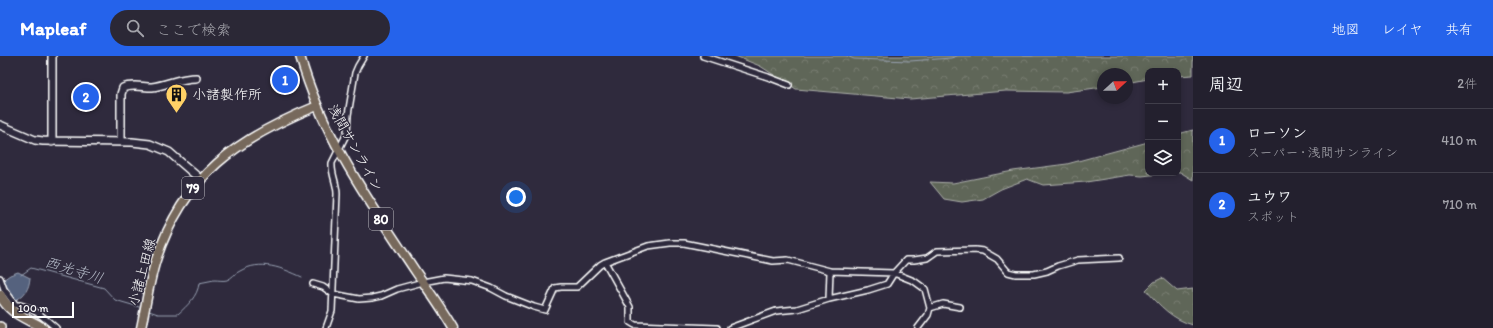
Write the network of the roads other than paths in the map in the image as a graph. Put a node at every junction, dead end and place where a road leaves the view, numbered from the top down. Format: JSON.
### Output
{"nodes":[{"id":1,"x":52,"y":56,"type":"edge"},
{"id":2,"x":300,"y":56,"type":"edge"},
{"id":3,"x":364,"y":56,"type":"edge"},
{"id":4,"x":702,"y":56,"type":"edge"},
{"id":5,"x":196,"y":78,"type":"dead end"},
{"id":6,"x":789,"y":85,"type":"dead end"},
{"id":7,"x":317,"y":106,"type":"junction"},
{"id":8,"x":0,"y":125,"type":"edge"},
{"id":9,"x":52,"y":142,"type":"junction"},
{"id":10,"x":121,"y":142,"type":"junction"},
{"id":11,"x":338,"y":150,"type":"junction"},
{"id":12,"x":200,"y":179,"type":"junction"},
{"id":13,"x":1119,"y":258,"type":"dead end"},
{"id":14,"x":605,"y":262,"type":"junction"},
{"id":15,"x":830,"y":271,"type":"junction"},
{"id":16,"x":894,"y":272,"type":"junction"},
{"id":17,"x":0,"y":278,"type":"edge"},
{"id":18,"x":423,"y":282,"type":"junction"},
{"id":19,"x":313,"y":284,"type":"dead end"},
{"id":20,"x":333,"y":294,"type":"junction"},
{"id":21,"x":0,"y":295,"type":"edge"},
{"id":22,"x":829,"y":298,"type":"junction"},
{"id":23,"x":960,"y":307,"type":"dead end"},
{"id":24,"x":930,"y":308,"type":"junction"},
{"id":25,"x":43,"y":328,"type":"edge"},
{"id":26,"x":56,"y":328,"type":"edge"},
{"id":27,"x":142,"y":328,"type":"edge"},
{"id":28,"x":326,"y":328,"type":"edge"},
{"id":29,"x":453,"y":328,"type":"edge"},
{"id":30,"x":660,"y":328,"type":"edge"},
{"id":31,"x":717,"y":328,"type":"edge"},
{"id":32,"x":730,"y":328,"type":"edge"},
{"id":33,"x":918,"y":328,"type":"edge"}],
"edges":[{"from":1,"to":9,"type":"street"},
{"from":2,"to":7,"type":"main road","name":"浅間サンライン"},
{"from":3,"to":11,"type":"street"},
{"from":4,"to":6,"type":"street"},
{"from":5,"to":10,"type":"street"},
{"from":7,"to":11,"type":"main road","name":"浅間サンライン","number":"80"},
{"from":7,"to":12,"type":"main road","name":"小諸上田線","number":"79"},
{"from":8,"to":9,"type":"street"},
{"from":9,"to":10,"type":"street"},
{"from":10,"to":12,"type":"street"},
{"from":11,"to":18,"type":"main road","name":"浅間サンライン","number":"80"},
{"from":11,"to":20,"type":"street"},
{"from":12,"to":27,"type":"main road","name":"小諸上田線","number":"79"},
{"from":13,"to":16,"type":"street"},
{"from":14,"to":15,"type":"street"},
{"from":14,"to":18,"type":"street"},
{"from":14,"to":30,"type":"street"},
{"from":15,"to":16,"type":"street"},
{"from":15,"to":22,"type":"street"},
{"from":16,"to":22,"type":"street"},
{"from":16,"to":24,"type":"street"},
{"from":17,"to":26,"type":"street"},
{"from":18,"to":20,"type":"street"},
{"from":18,"to":29,"type":"main road","name":"浅間サンライン","number":"80"},
{"from":19,"to":20,"type":"street"},
{"from":20,"to":28,"type":"street"},
{"from":21,"to":25,"type":"highway"},
{"from":22,"to":32,"type":"street"},
{"from":23,"to":24,"type":"street"},
{"from":24,"to":33,"type":"street"},
{"from":30,"to":31,"type":"street"}]}
